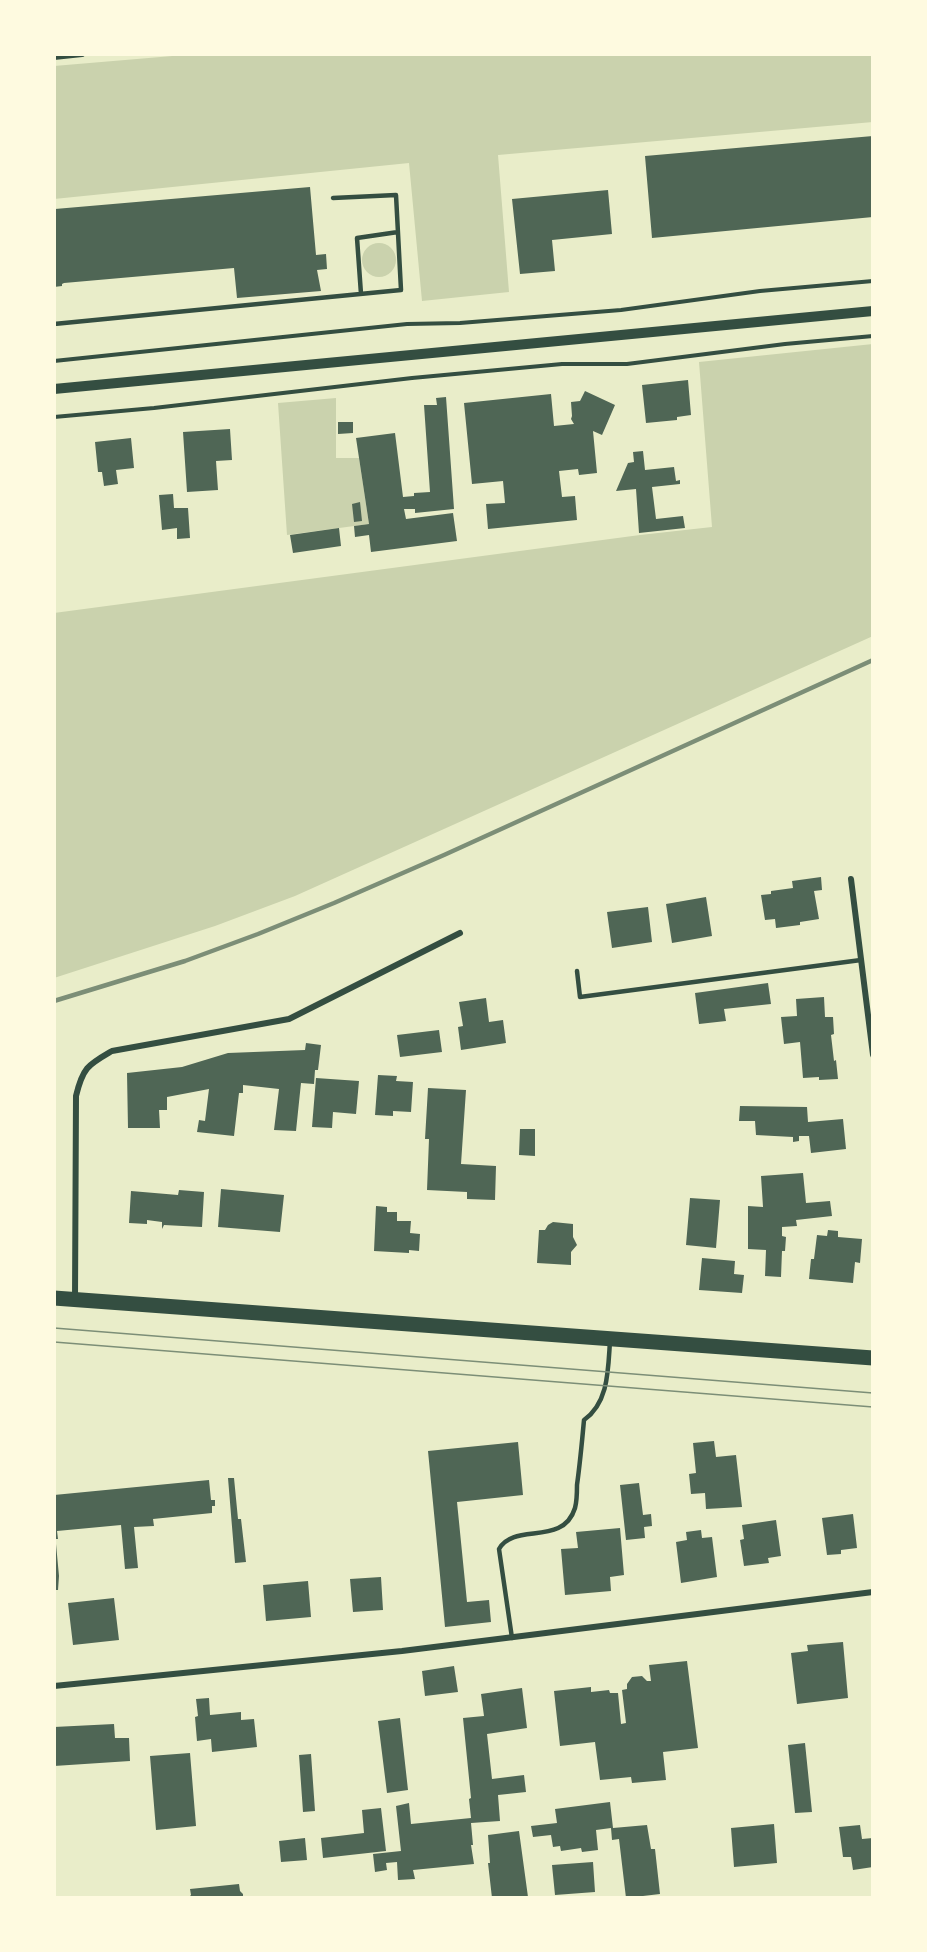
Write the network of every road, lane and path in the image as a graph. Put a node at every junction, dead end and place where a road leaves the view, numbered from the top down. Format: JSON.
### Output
{"nodes":[{"id":1,"x":82,"y":54,"type":"edge"},
{"id":2,"x":54,"y":57,"type":"edge"},
{"id":3,"x":333,"y":198,"type":"dead end"},
{"id":4,"x":398,"y":232,"type":"junction"},
{"id":5,"x":873,"y":281,"type":"edge"},
{"id":6,"x":361,"y":294,"type":"junction"},
{"id":7,"x":873,"y":311,"type":"edge"},
{"id":8,"x":54,"y":324,"type":"edge"},
{"id":9,"x":873,"y":336,"type":"edge"},
{"id":10,"x":54,"y":361,"type":"edge"},
{"id":11,"x":54,"y":389,"type":"edge"},
{"id":12,"x":54,"y":417,"type":"edge"},
{"id":13,"x":851,"y":879,"type":"dead end"},
{"id":14,"x":460,"y":933,"type":"dead end"},
{"id":15,"x":861,"y":960,"type":"junction"},
{"id":16,"x":577,"y":972,"type":"dead end"},
{"id":17,"x":873,"y":1055,"type":"edge"},
{"id":18,"x":54,"y":1298,"type":"edge"},
{"id":19,"x":75,"y":1299,"type":"junction"},
{"id":20,"x":610,"y":1339,"type":"junction"},
{"id":21,"x":873,"y":1358,"type":"edge"},
{"id":22,"x":873,"y":1592,"type":"edge"},
{"id":23,"x":512,"y":1638,"type":"junction"},
{"id":24,"x":54,"y":1686,"type":"edge"}],
"edges":[{"from":1,"to":2,"type":"street"},
{"from":3,"to":4,"type":"lane"},
{"from":4,"to":6,"type":"lane"},
{"from":4,"to":6,"type":"lane"},
{"from":5,"to":10,"type":"path"},
{"from":6,"to":8,"type":"lane"},
{"from":7,"to":11,"type":"street"},
{"from":9,"to":12,"type":"path"},
{"from":13,"to":15,"type":"street"},
{"from":14,"to":19,"type":"street"},
{"from":15,"to":16,"type":"lane"},
{"from":15,"to":17,"type":"street"},
{"from":18,"to":19,"type":"main road"},
{"from":19,"to":20,"type":"main road"},
{"from":20,"to":21,"type":"main road"},
{"from":20,"to":23,"type":"lane"},
{"from":22,"to":23,"type":"street"},
{"from":23,"to":24,"type":"street"}]}
